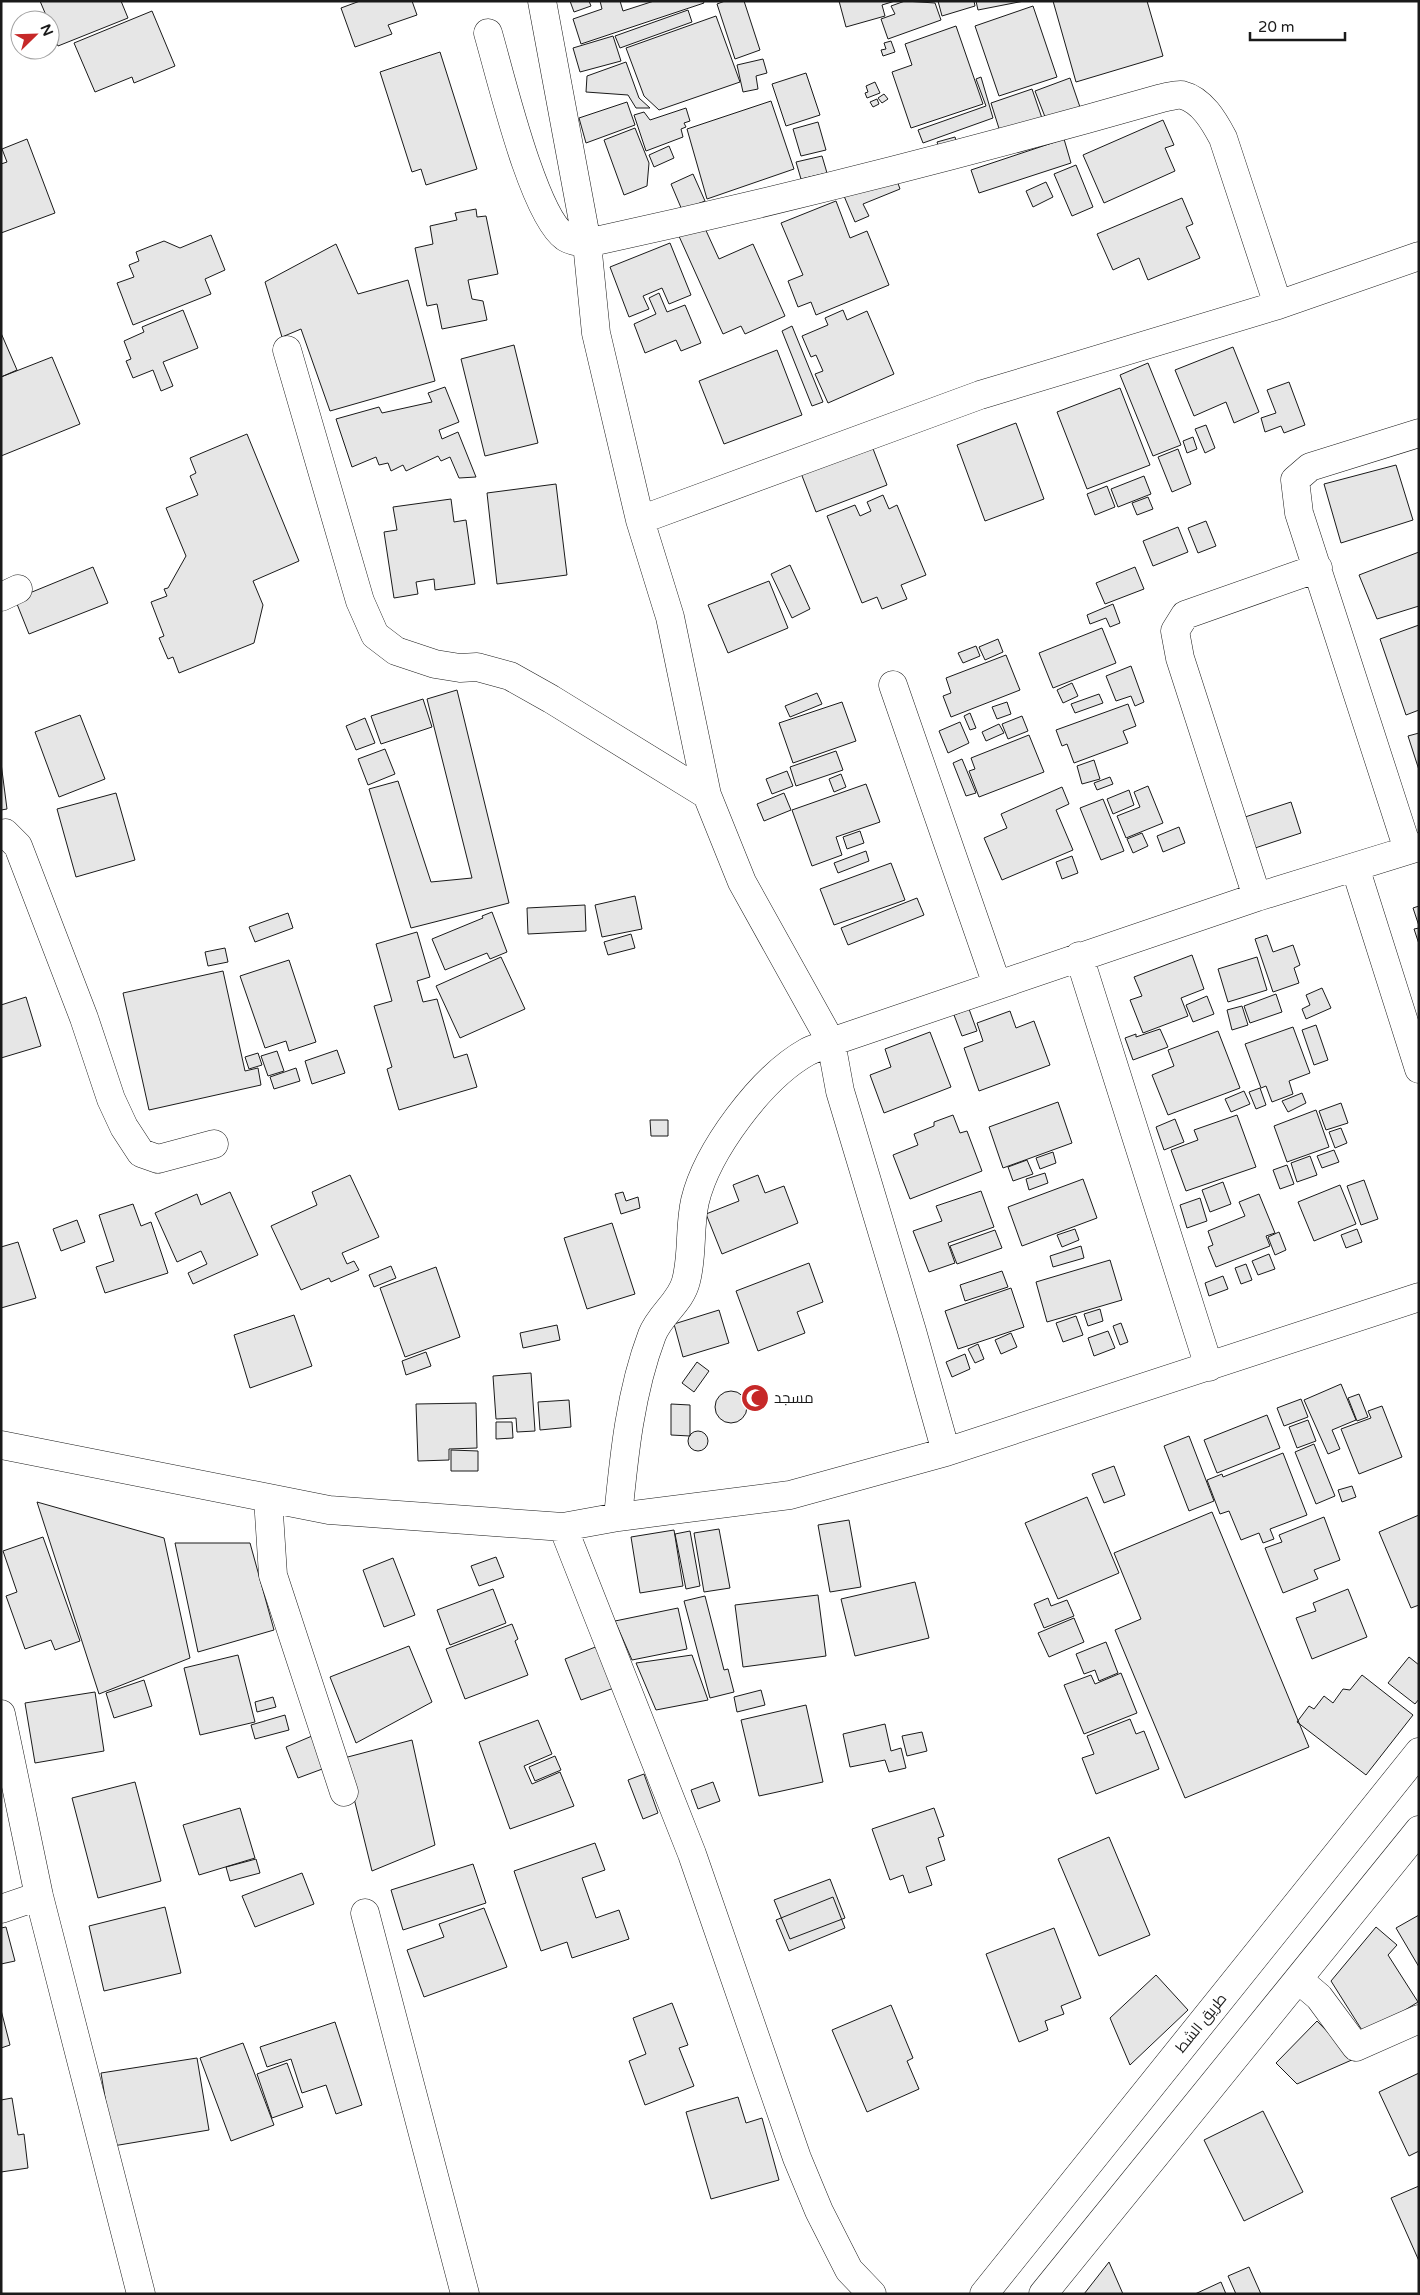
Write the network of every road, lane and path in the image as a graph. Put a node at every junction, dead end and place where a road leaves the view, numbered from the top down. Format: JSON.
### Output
{"nodes":[{"id":1,"x":542,"y":1,"type":"edge"},
{"id":2,"x":488,"y":33,"type":"dead end"},
{"id":3,"x":587,"y":244,"type":"junction"},
{"id":4,"x":1419,"y":256,"type":"edge"},
{"id":5,"x":1278,"y":305,"type":"junction"},
{"id":6,"x":287,"y":350,"type":"dead end"},
{"id":7,"x":1419,"y":433,"type":"edge"},
{"id":8,"x":640,"y":520,"type":"junction"},
{"id":9,"x":1318,"y":568,"type":"junction"},
{"id":10,"x":893,"y":685,"type":"dead end"},
{"id":11,"x":707,"y":795,"type":"junction"},
{"id":12,"x":1,"y":834,"type":"edge"},
{"id":13,"x":1413,"y":848,"type":"edge"},
{"id":14,"x":1355,"y":867,"type":"junction"},
{"id":15,"x":1258,"y":897,"type":"junction"},
{"id":16,"x":1079,"y":956,"type":"junction"},
{"id":17,"x":997,"y":985,"type":"junction"},
{"id":18,"x":832,"y":1042,"type":"junction"},
{"id":19,"x":1419,"y":1068,"type":"edge"},
{"id":20,"x":214,"y":1144,"type":"dead end"},
{"id":21,"x":1419,"y":1297,"type":"edge"},
{"id":22,"x":1209,"y":1367,"type":"junction"},
{"id":23,"x":1,"y":1445,"type":"edge"},
{"id":24,"x":946,"y":1452,"type":"junction"},
{"id":25,"x":268,"y":1498,"type":"junction"},
{"id":26,"x":618,"y":1517,"type":"junction"},
{"id":27,"x":563,"y":1527,"type":"junction"},
{"id":28,"x":1,"y":1714,"type":"edge"},
{"id":29,"x":1419,"y":1752,"type":"edge"},
{"id":30,"x":344,"y":1792,"type":"dead end"},
{"id":31,"x":1419,"y":1830,"type":"edge"},
{"id":32,"x":39,"y":1896,"type":"junction"},
{"id":33,"x":1,"y":1909,"type":"edge"},
{"id":34,"x":365,"y":1912,"type":"dead end"},
{"id":35,"x":1299,"y":1980,"type":"junction"},
{"id":36,"x":1419,"y":2019,"type":"edge"},
{"id":37,"x":141,"y":2294,"type":"edge"},
{"id":38,"x":465,"y":2294,"type":"edge"},
{"id":39,"x":872,"y":2294,"type":"edge"},
{"id":40,"x":984,"y":2294,"type":"edge"},
{"id":41,"x":1043,"y":2294,"type":"edge"}],
"edges":[{"from":1,"to":3,"type":"main road"},
{"from":2,"to":3,"type":"main road"},
{"from":3,"to":5,"type":"main road"},
{"from":3,"to":8,"type":"main road"},
{"from":4,"to":5,"type":"main road"},
{"from":5,"to":8,"type":"main road"},
{"from":6,"to":11,"type":"main road"},
{"from":7,"to":9,"type":"main road"},
{"from":8,"to":11,"type":"main road"},
{"from":9,"to":13,"type":"main road"},
{"from":9,"to":15,"type":"main road"},
{"from":10,"to":17,"type":"main road"},
{"from":11,"to":18,"type":"main road"},
{"from":12,"to":20,"type":"main road"},
{"from":13,"to":14,"type":"main road"},
{"from":14,"to":15,"type":"main road"},
{"from":14,"to":19,"type":"main road"},
{"from":15,"to":16,"type":"main road"},
{"from":16,"to":17,"type":"main road"},
{"from":16,"to":22,"type":"main road"},
{"from":17,"to":18,"type":"main road"},
{"from":18,"to":24,"type":"main road"},
{"from":18,"to":26,"type":"main road"},
{"from":21,"to":22,"type":"main road"},
{"from":22,"to":24,"type":"main road"},
{"from":23,"to":25,"type":"main road"},
{"from":24,"to":26,"type":"main road"},
{"from":25,"to":27,"type":"main road"},
{"from":25,"to":30,"type":"main road"},
{"from":26,"to":27,"type":"main road"},
{"from":27,"to":39,"type":"main road"},
{"from":28,"to":32,"type":"main road"},
{"from":29,"to":40,"type":"main road","name":"طريق الشط"},
{"from":31,"to":35,"type":"main road"},
{"from":32,"to":33,"type":"main road"},
{"from":32,"to":37,"type":"main road"},
{"from":34,"to":38,"type":"main road"},
{"from":35,"to":36,"type":"main road"},
{"from":35,"to":41,"type":"main road"}]}
